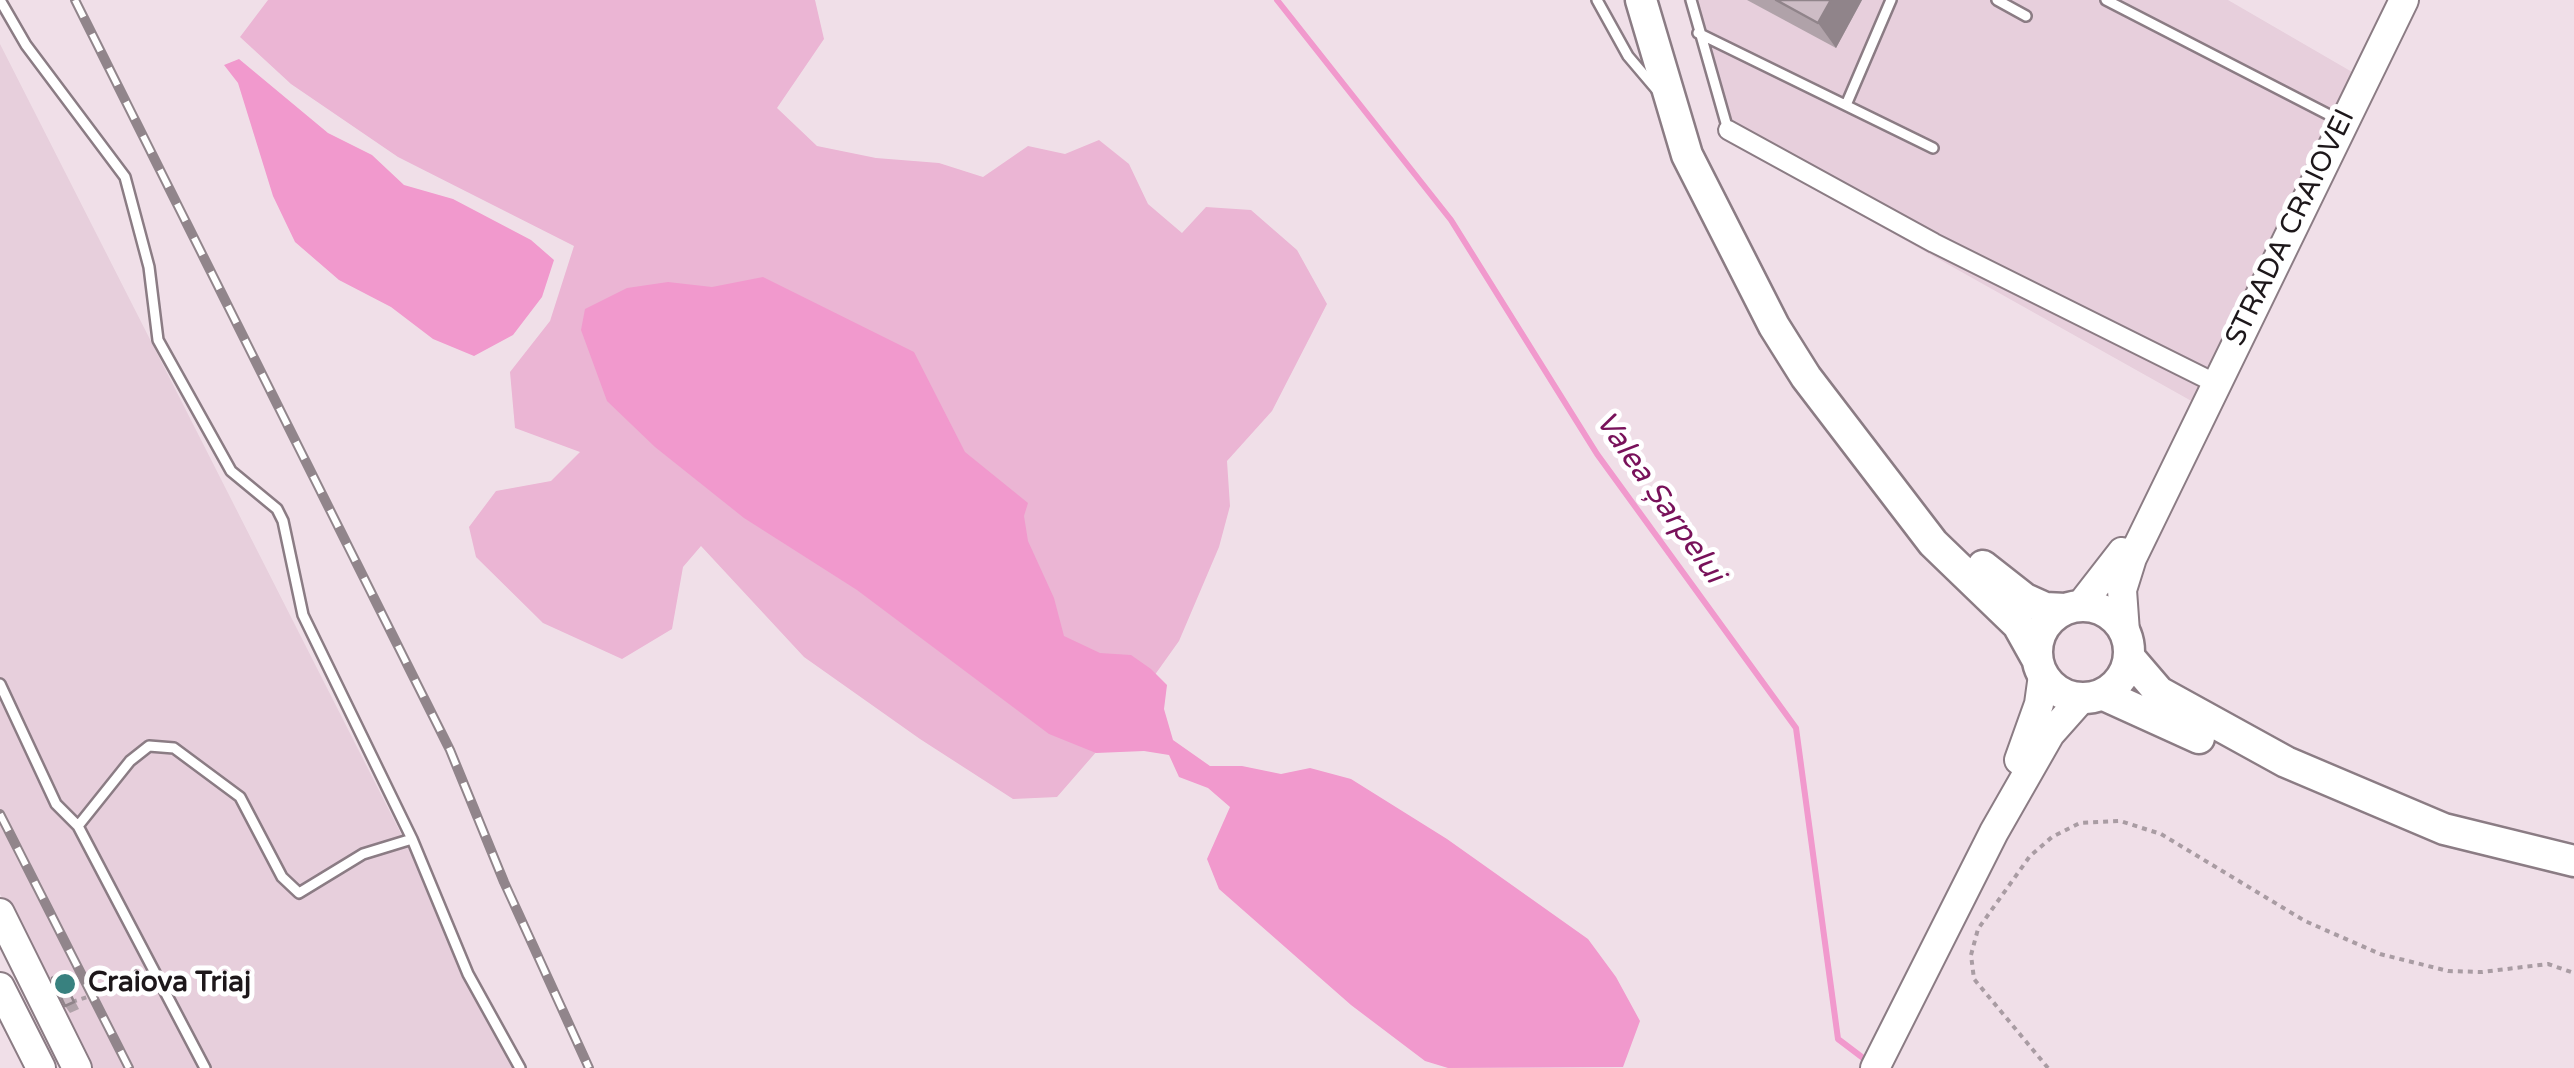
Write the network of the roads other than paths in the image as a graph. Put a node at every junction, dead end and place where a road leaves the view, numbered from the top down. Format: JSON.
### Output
{"nodes":[{"id":1,"x":0,"y":0,"type":"edge"},
{"id":2,"x":1596,"y":0,"type":"edge"},
{"id":3,"x":1641,"y":0,"type":"edge"},
{"id":4,"x":1691,"y":0,"type":"edge"},
{"id":5,"x":1891,"y":0,"type":"edge"},
{"id":6,"x":1997,"y":0,"type":"edge"},
{"id":7,"x":2106,"y":0,"type":"edge"},
{"id":8,"x":2404,"y":0,"type":"edge"},
{"id":9,"x":2026,"y":16,"type":"dead end"},
{"id":10,"x":1698,"y":33,"type":"junction"},
{"id":11,"x":1846,"y":105,"type":"junction"},
{"id":12,"x":1674,"y":113,"type":"junction"},
{"id":13,"x":2343,"y":122,"type":"junction"},
{"id":14,"x":1728,"y":130,"type":"joint"},
{"id":15,"x":1933,"y":148,"type":"dead end"},
{"id":16,"x":2215,"y":383,"type":"junction"},
{"id":17,"x":2180,"y":456,"type":"junction"},
{"id":18,"x":1904,"y":503,"type":"junction"},
{"id":19,"x":2073,"y":608,"type":"junction"},
{"id":20,"x":2127,"y":644,"type":"junction"},
{"id":21,"x":2040,"y":667,"type":"junction"},
{"id":22,"x":0,"y":684,"type":"edge"},
{"id":23,"x":2092,"y":696,"type":"junction"},
{"id":24,"x":78,"y":826,"type":"junction"},
{"id":25,"x":2444,"y":828,"type":"junction"},
{"id":26,"x":1994,"y":832,"type":"junction"},
{"id":27,"x":412,"y":839,"type":"junction"},
{"id":28,"x":2574,"y":862,"type":"edge"},
{"id":29,"x":0,"y":913,"type":"edge"},
{"id":30,"x":0,"y":987,"type":"edge"},
{"id":31,"x":41,"y":1068,"type":"edge"},
{"id":32,"x":77,"y":1068,"type":"edge"},
{"id":33,"x":205,"y":1068,"type":"edge"},
{"id":34,"x":520,"y":1068,"type":"edge"},
{"id":35,"x":1876,"y":1068,"type":"edge"}],
"edges":[{"from":1,"to":27,"type":"lane"},
{"from":2,"to":12,"type":"lane"},
{"from":3,"to":12,"type":"highway"},
{"from":4,"to":10,"type":"lane"},
{"from":5,"to":11,"type":"lane"},
{"from":6,"to":9,"type":"lane"},
{"from":7,"to":13,"type":"lane"},
{"from":8,"to":13,"type":"main road","name":"STRADA CRAIOVEI"},
{"from":10,"to":11,"type":"lane"},
{"from":10,"to":14,"type":"lane"},
{"from":11,"to":15,"type":"lane"},
{"from":12,"to":18,"type":"highway"},
{"from":13,"to":16,"type":"main road","name":"STRADA CRAIOVEI"},
{"from":14,"to":16,"type":"street"},
{"from":16,"to":17,"type":"main road","name":"STRADA CRAIOVEI"},
{"from":17,"to":19,"type":"main road"},
{"from":17,"to":20,"type":"main road"},
{"from":18,"to":19,"type":"highway"},
{"from":18,"to":21,"type":"highway"},
{"from":19,"to":20,"type":"highway"},
{"from":19,"to":21,"type":"highway"},
{"from":20,"to":23,"type":"highway"},
{"from":20,"to":25,"type":"highway"},
{"from":21,"to":23,"type":"highway"},
{"from":21,"to":26,"type":"main road"},
{"from":22,"to":24,"type":"lane"},
{"from":23,"to":25,"type":"highway"},
{"from":23,"to":26,"type":"main road"},
{"from":24,"to":27,"type":"lane"},
{"from":24,"to":33,"type":"lane"},
{"from":25,"to":28,"type":"highway"},
{"from":26,"to":35,"type":"main road"},
{"from":27,"to":34,"type":"lane"},
{"from":29,"to":32,"type":"main road"},
{"from":30,"to":31,"type":"main road"}]}
